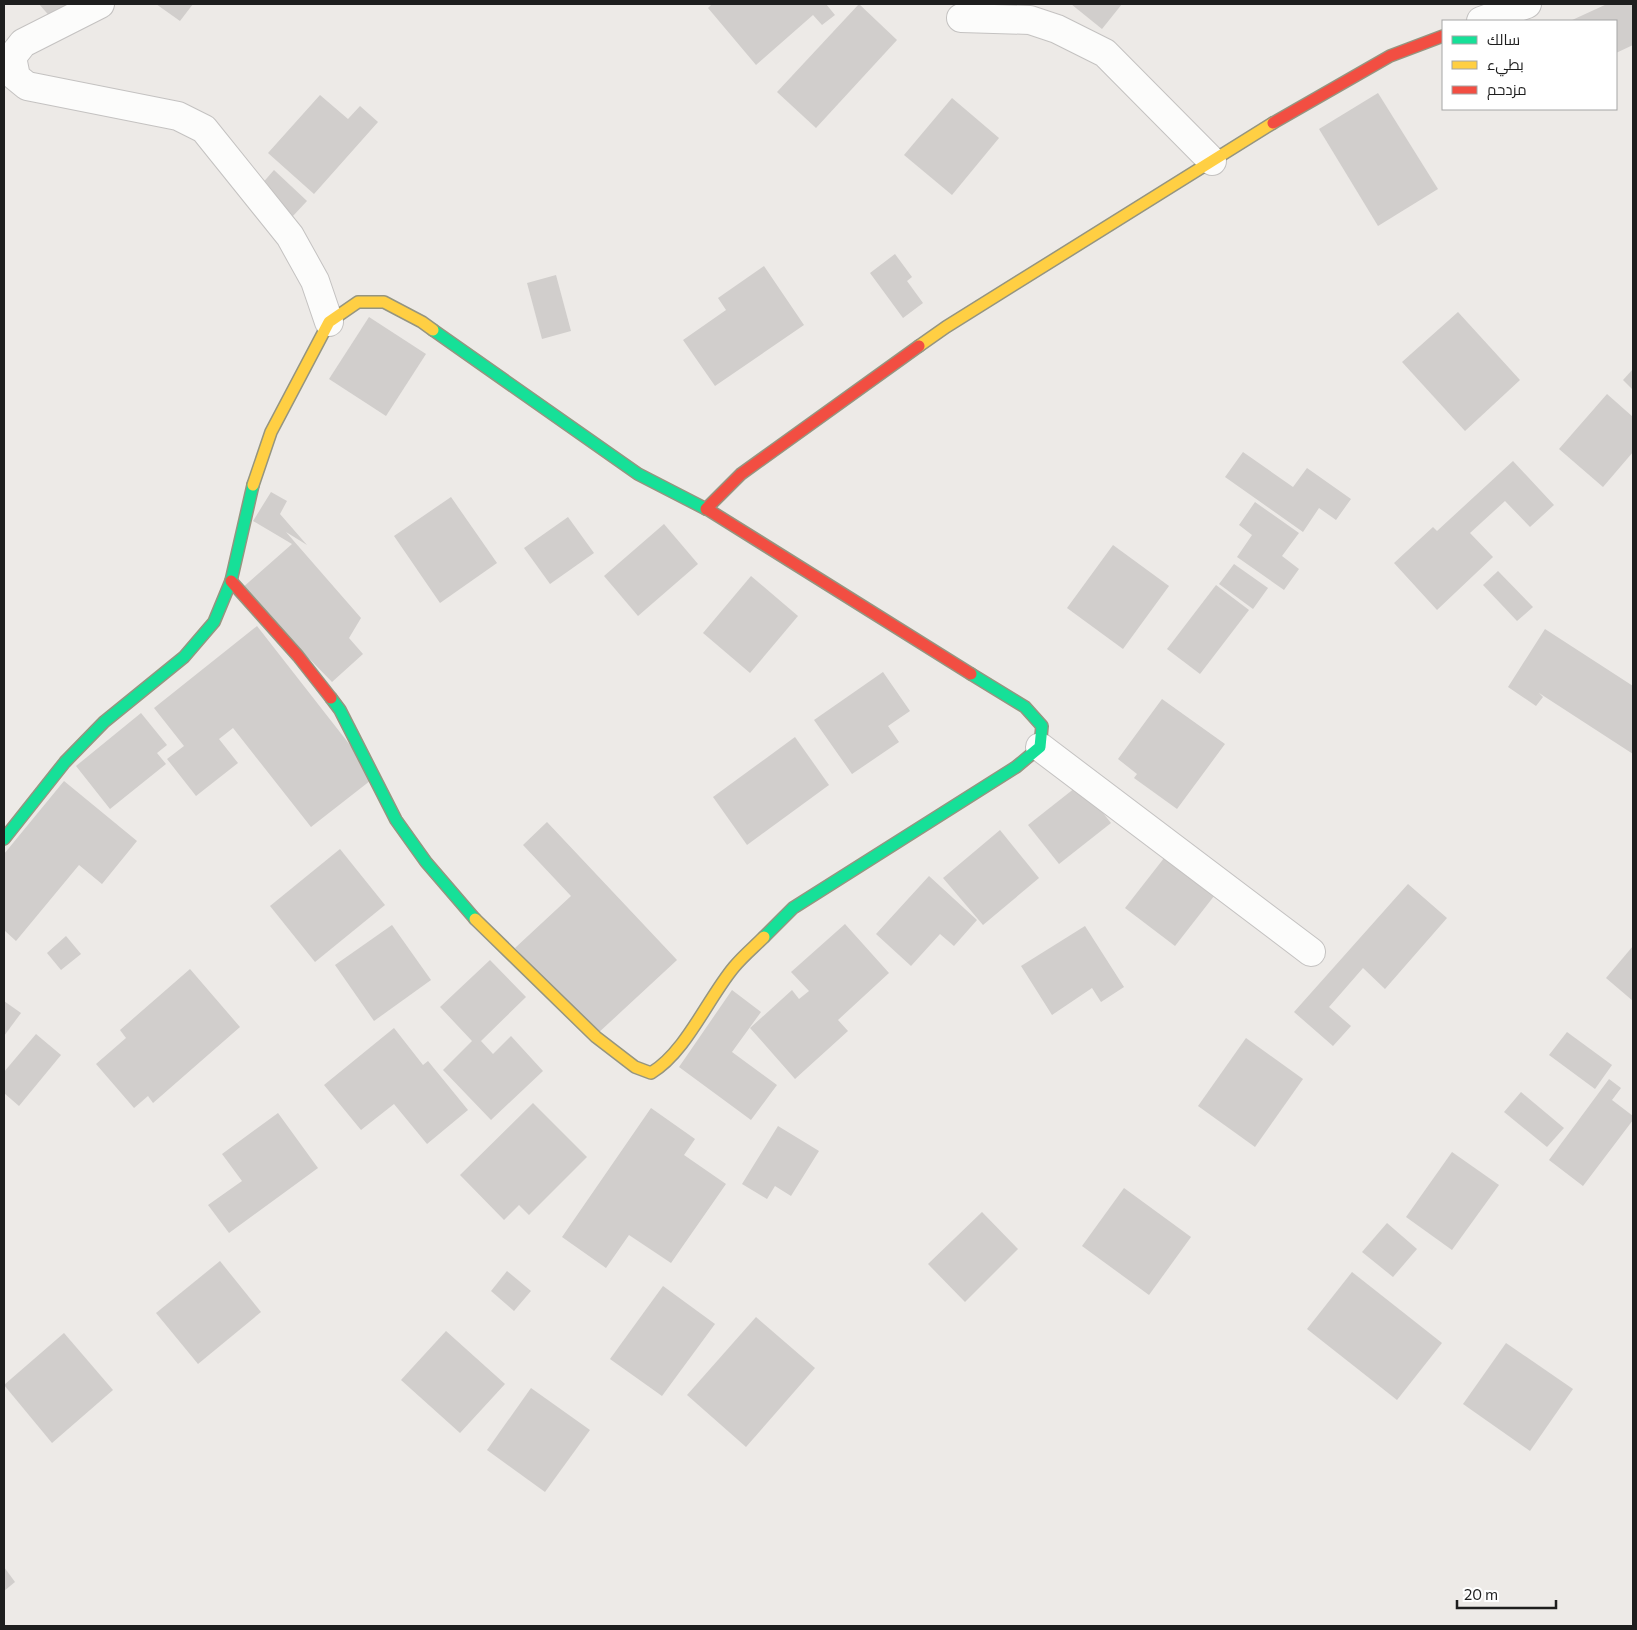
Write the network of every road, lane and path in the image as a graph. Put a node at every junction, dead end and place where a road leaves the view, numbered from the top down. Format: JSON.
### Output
{"nodes":[{"id":1,"x":100,"y":4,"type":"edge"},
{"id":2,"x":1527,"y":4,"type":"edge"},
{"id":3,"x":961,"y":18,"type":"dead end"},
{"id":4,"x":1484,"y":20,"type":"edge"},
{"id":5,"x":1442,"y":36,"type":"edge"},
{"id":6,"x":1212,"y":161,"type":"junction"},
{"id":7,"x":329,"y":322,"type":"junction"},
{"id":8,"x":707,"y":509,"type":"junction"},
{"id":9,"x":231,"y":581,"type":"junction"},
{"id":10,"x":1040,"y":748,"type":"junction"},
{"id":11,"x":4,"y":838,"type":"edge"},
{"id":12,"x":1311,"y":952,"type":"dead end"}],
"edges":[{"from":1,"to":7,"type":"street"},
{"from":2,"to":4,"type":"street"},
{"from":3,"to":6,"type":"street"},
{"from":5,"to":6,"type":"street"},
{"from":6,"to":8,"type":"street"},
{"from":7,"to":8,"type":"street"},
{"from":7,"to":9,"type":"street"},
{"from":8,"to":10,"type":"street"},
{"from":9,"to":10,"type":"street"},
{"from":9,"to":11,"type":"street"},
{"from":10,"to":12,"type":"street"}]}
